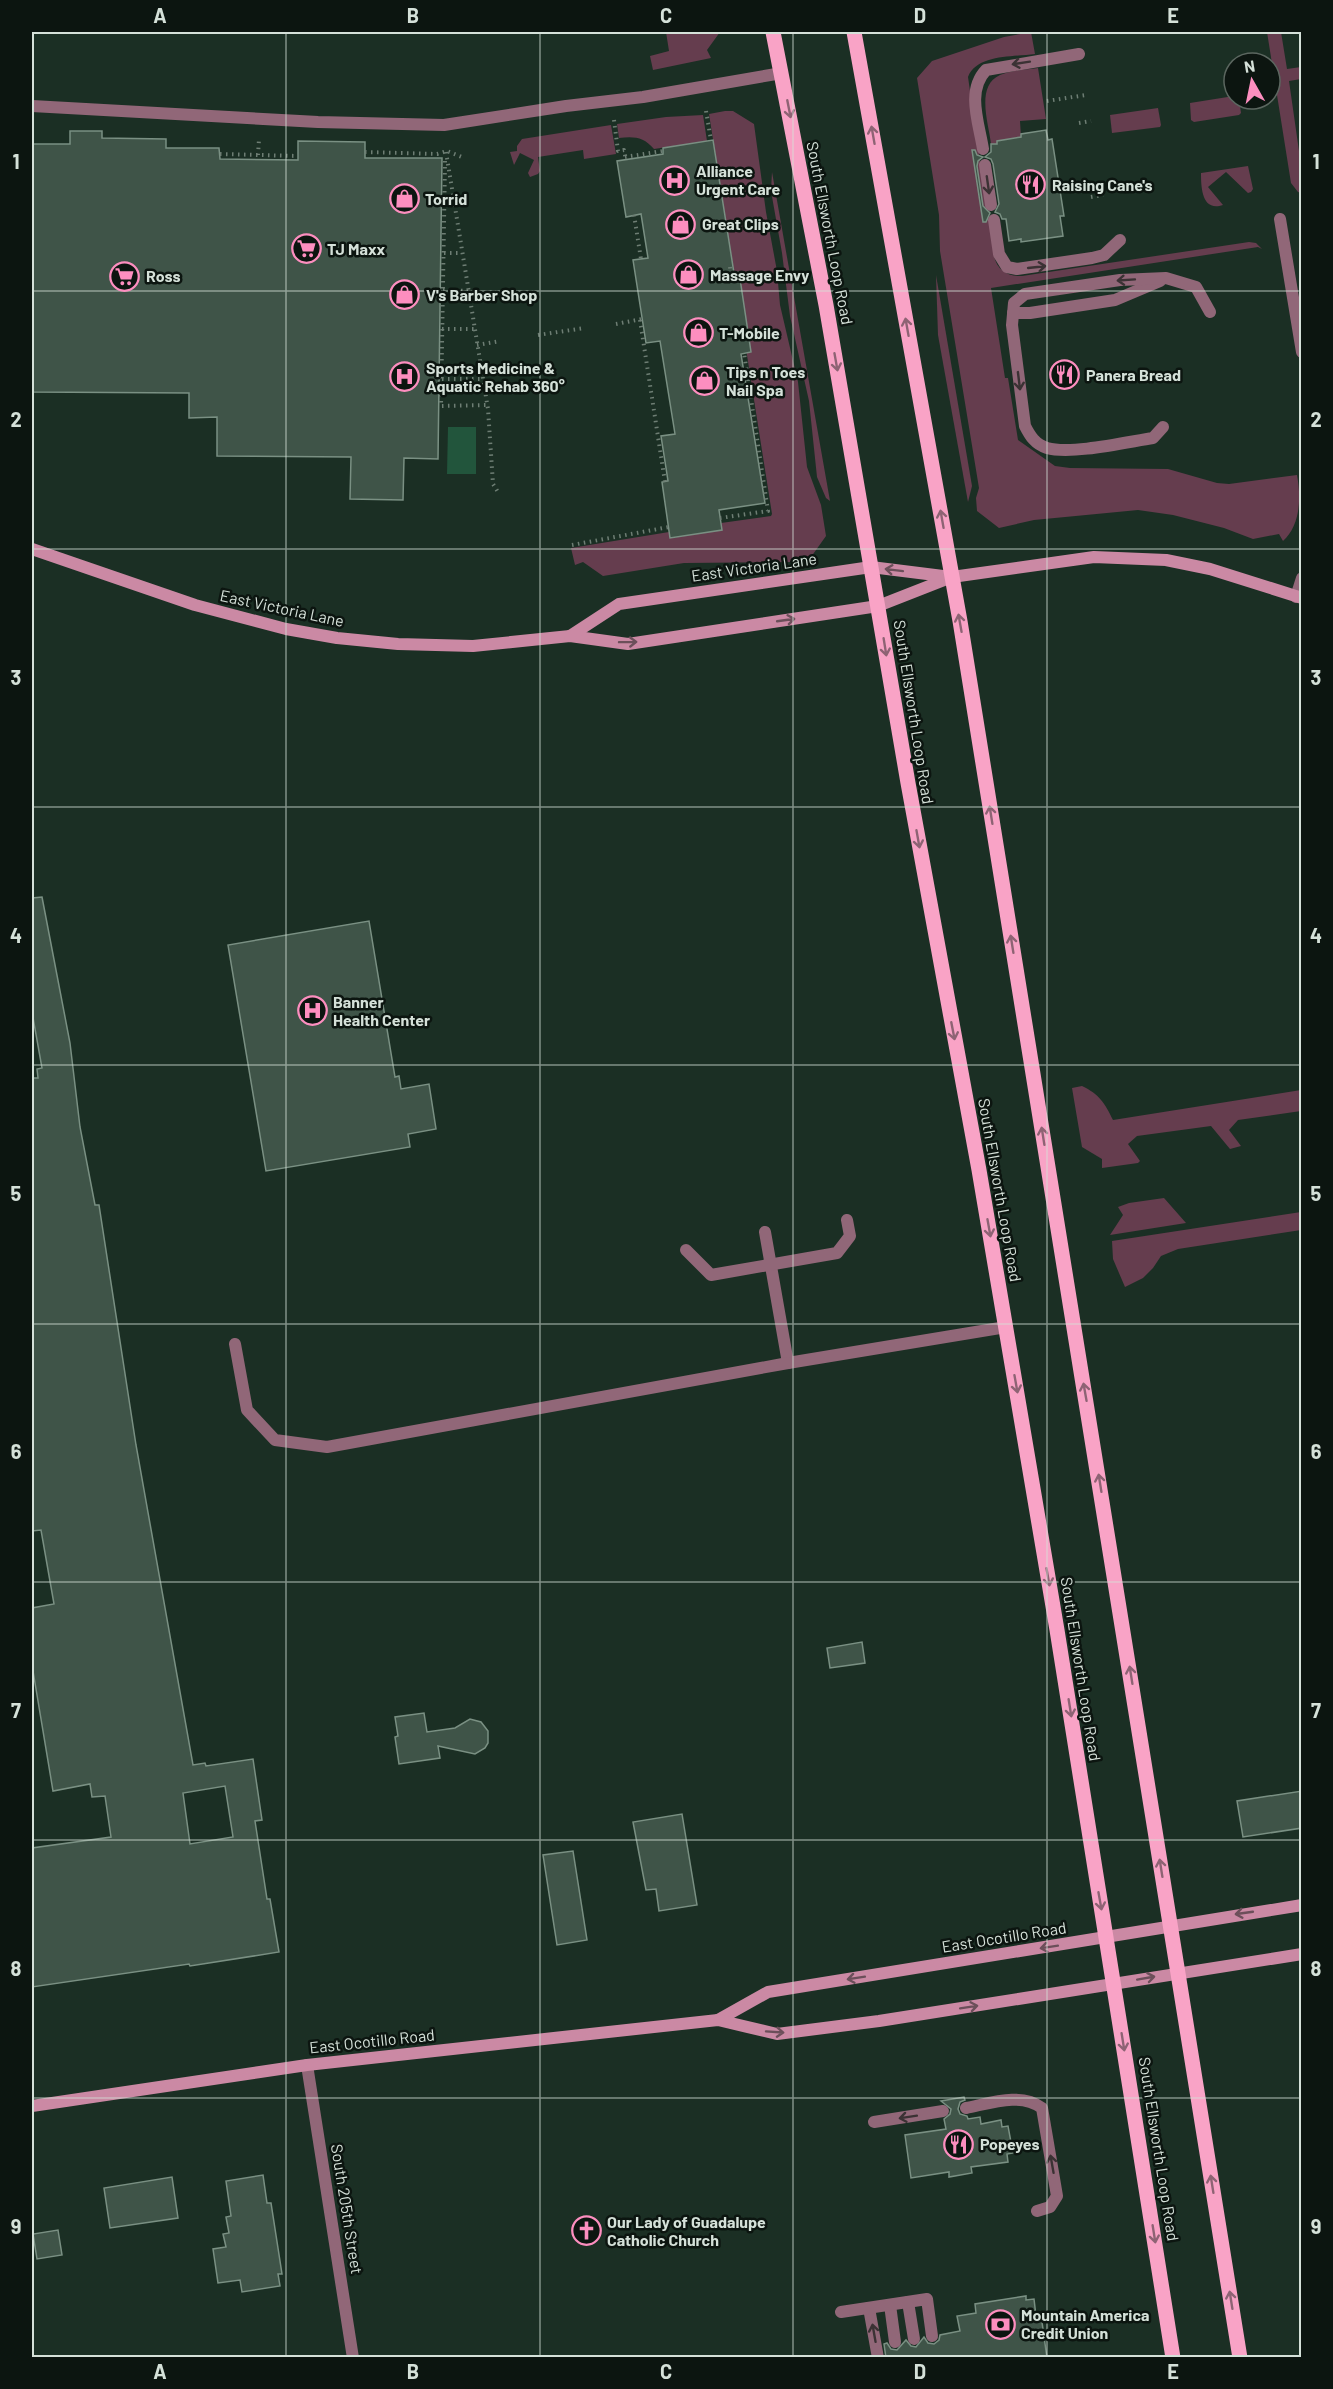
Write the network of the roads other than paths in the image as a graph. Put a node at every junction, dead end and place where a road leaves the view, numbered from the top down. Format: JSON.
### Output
{"nodes":[{"id":1,"x":773,"y":32,"type":"edge"},
{"id":2,"x":854,"y":32,"type":"edge"},
{"id":3,"x":1079,"y":54,"type":"dead end"},
{"id":4,"x":782,"y":73,"type":"junction"},
{"id":5,"x":32,"y":106,"type":"edge"},
{"id":6,"x":983,"y":148,"type":"dead end"},
{"id":7,"x":985,"y":165,"type":"dead end"},
{"id":8,"x":991,"y":206,"type":"dead end"},
{"id":9,"x":1280,"y":219,"type":"dead end"},
{"id":10,"x":994,"y":220,"type":"dead end"},
{"id":11,"x":1120,"y":240,"type":"dead end"},
{"id":12,"x":1166,"y":278,"type":"junction"},
{"id":13,"x":1210,"y":312,"type":"dead end"},
{"id":14,"x":1013,"y":313,"type":"junction"},
{"id":15,"x":1302,"y":352,"type":"edge"},
{"id":16,"x":1163,"y":428,"type":"dead end"},
{"id":17,"x":32,"y":549,"type":"edge"},
{"id":18,"x":871,"y":567,"type":"junction"},
{"id":19,"x":952,"y":577,"type":"junction"},
{"id":20,"x":1302,"y":578,"type":"edge"},
{"id":21,"x":1299,"y":598,"type":"edge"},
{"id":22,"x":878,"y":606,"type":"junction"},
{"id":23,"x":570,"y":636,"type":"junction"},
{"id":24,"x":847,"y":1220,"type":"dead end"},
{"id":25,"x":765,"y":1232,"type":"dead end"},
{"id":26,"x":686,"y":1250,"type":"dead end"},
{"id":27,"x":771,"y":1264,"type":"junction"},
{"id":28,"x":1006,"y":1327,"type":"junction"},
{"id":29,"x":236,"y":1344,"type":"dead end"},
{"id":30,"x":788,"y":1363,"type":"junction"},
{"id":31,"x":1302,"y":1905,"type":"edge"},
{"id":32,"x":1171,"y":1925,"type":"junction"},
{"id":33,"x":1106,"y":1937,"type":"junction"},
{"id":34,"x":1302,"y":1954,"type":"edge"},
{"id":35,"x":1178,"y":1972,"type":"junction"},
{"id":36,"x":1114,"y":1984,"type":"junction"},
{"id":37,"x":718,"y":2020,"type":"junction"},
{"id":38,"x":307,"y":2065,"type":"junction"},
{"id":39,"x":32,"y":2106,"type":"edge"},
{"id":40,"x":966,"y":2108,"type":"dead end"},
{"id":41,"x":943,"y":2111,"type":"dead end"},
{"id":42,"x":874,"y":2122,"type":"dead end"},
{"id":43,"x":1037,"y":2211,"type":"dead end"},
{"id":44,"x":908,"y":2302,"type":"junction"},
{"id":45,"x":890,"y":2305,"type":"junction"},
{"id":46,"x":869,"y":2308,"type":"junction"},
{"id":47,"x":841,"y":2312,"type":"dead end"},
{"id":48,"x":932,"y":2336,"type":"dead end"},
{"id":49,"x":914,"y":2339,"type":"dead end"},
{"id":50,"x":896,"y":2342,"type":"dead end"},
{"id":51,"x":353,"y":2358,"type":"edge"},
{"id":52,"x":878,"y":2358,"type":"edge"},
{"id":53,"x":1173,"y":2358,"type":"edge"},
{"id":54,"x":1240,"y":2358,"type":"edge"}],
"edges":[{"from":1,"to":4,"type":"main road","name":"South Ellsworth Loop Road"},
{"from":19,"to":2,"type":"main road","one_way":true},
{"from":3,"to":6,"type":"street","one_way":true},
{"from":4,"to":5,"type":"street"},
{"from":4,"to":18,"type":"main road","name":"South Ellsworth Loop Road","one_way":true},
{"from":7,"to":8,"type":"street","one_way":true},
{"from":9,"to":15,"type":"street"},
{"from":10,"to":11,"type":"street","one_way":true},
{"from":12,"to":13,"type":"street"},
{"from":12,"to":14,"type":"street"},
{"from":12,"to":14,"type":"street","one_way":true},
{"from":14,"to":16,"type":"street","one_way":true},
{"from":17,"to":23,"type":"main road","name":"East Victoria Lane"},
{"from":19,"to":18,"type":"main road","name":"East Victoria Lane","one_way":true},
{"from":18,"to":22,"type":"main road","name":"South Ellsworth Loop Road"},
{"from":18,"to":23,"type":"main road","name":"East Victoria Lane"},
{"from":19,"to":21,"type":"main road","name":"East Victoria Lane"},
{"from":19,"to":22,"type":"main road","name":"East Victoria Lane"},
{"from":32,"to":19,"type":"main road","one_way":true},
{"from":20,"to":21,"type":"street"},
{"from":23,"to":22,"type":"main road","name":"East Victoria Lane","one_way":true},
{"from":22,"to":28,"type":"main road","name":"South Ellsworth Loop Road","one_way":true},
{"from":24,"to":27,"type":"street"},
{"from":25,"to":27,"type":"street"},
{"from":26,"to":27,"type":"street"},
{"from":27,"to":30,"type":"street"},
{"from":28,"to":30,"type":"street"},
{"from":28,"to":33,"type":"main road","name":"South Ellsworth Loop Road","one_way":true},
{"from":29,"to":30,"type":"street"},
{"from":31,"to":32,"type":"main road","name":"East Ocotillo Road","one_way":true},
{"from":32,"to":33,"type":"main road","name":"East Ocotillo Road"},
{"from":32,"to":35,"type":"main road"},
{"from":33,"to":36,"type":"main road","name":"South Ellsworth Loop Road"},
{"from":33,"to":37,"type":"main road","name":"East Ocotillo Road","one_way":true},
{"from":34,"to":35,"type":"main road","name":"East Ocotillo Road"},
{"from":36,"to":35,"type":"main road","name":"East Ocotillo Road","one_way":true},
{"from":54,"to":35,"type":"main road","one_way":true},
{"from":37,"to":36,"type":"main road","name":"East Ocotillo Road","one_way":true},
{"from":36,"to":53,"type":"main road","name":"South Ellsworth Loop Road","one_way":true},
{"from":37,"to":38,"type":"main road","name":"East Ocotillo Road"},
{"from":38,"to":39,"type":"main road","name":"East Ocotillo Road"},
{"from":38,"to":51,"type":"street","name":"South 205th Street"},
{"from":43,"to":40,"type":"street","one_way":true},
{"from":41,"to":42,"type":"street","one_way":true},
{"from":44,"to":45,"type":"street"},
{"from":44,"to":48,"type":"street"},
{"from":44,"to":49,"type":"street"},
{"from":45,"to":46,"type":"street"},
{"from":45,"to":50,"type":"street"},
{"from":46,"to":47,"type":"street"},
{"from":52,"to":46,"type":"street","one_way":true}]}
